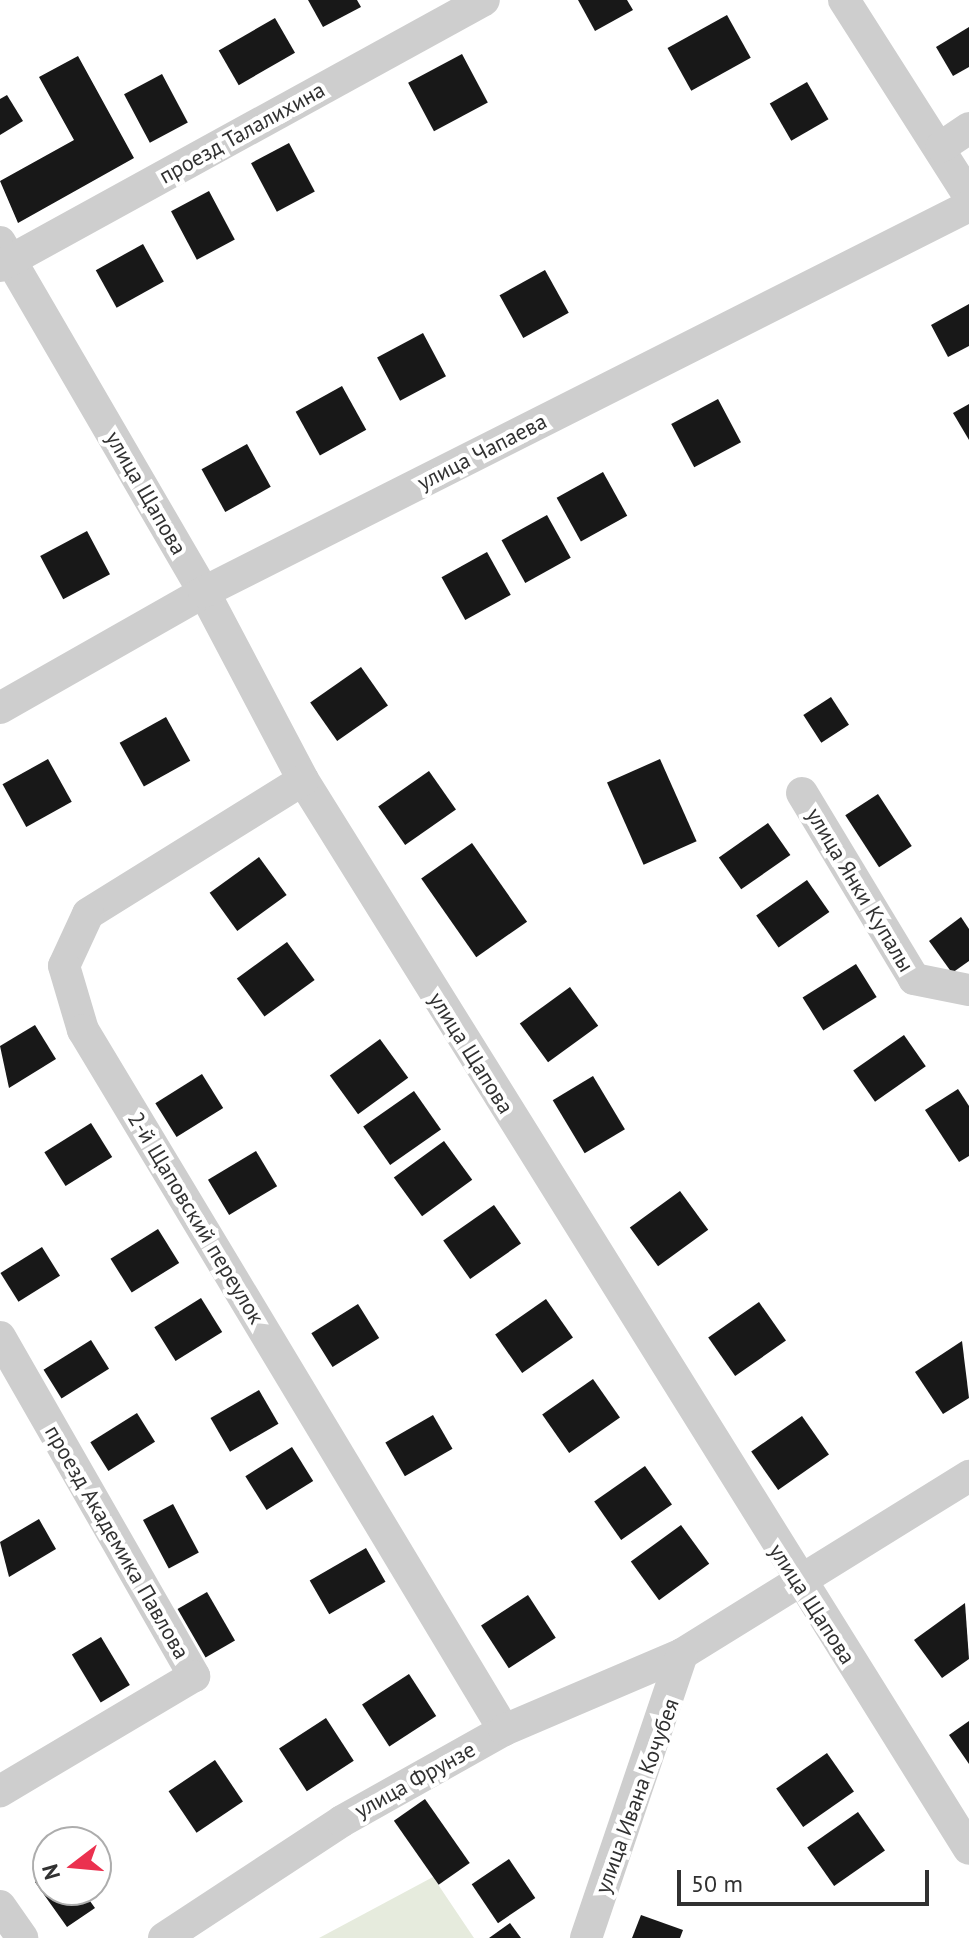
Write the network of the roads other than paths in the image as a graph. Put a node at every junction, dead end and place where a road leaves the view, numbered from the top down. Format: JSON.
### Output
{"nodes":[{"id":1,"x":484,"y":0,"type":"edge"},
{"id":2,"x":844,"y":0,"type":"edge"},
{"id":3,"x":969,"y":128,"type":"edge"},
{"id":4,"x":941,"y":147,"type":"junction"},
{"id":5,"x":969,"y":196,"type":"edge"},
{"id":6,"x":969,"y":206,"type":"edge"},
{"id":7,"x":4,"y":256,"type":"edge"},
{"id":8,"x":204,"y":592,"type":"junction"},
{"id":9,"x":0,"y":708,"type":"edge"},
{"id":10,"x":303,"y":780,"type":"junction"},
{"id":11,"x":802,"y":793,"type":"dead end"},
{"id":12,"x":969,"y":990,"type":"edge"},
{"id":13,"x":0,"y":1337,"type":"edge"},
{"id":14,"x":969,"y":1476,"type":"edge"},
{"id":15,"x":799,"y":1586,"type":"junction"},
{"id":16,"x":682,"y":1654,"type":"junction"},
{"id":17,"x":504,"y":1730,"type":"junction"},
{"id":18,"x":0,"y":1791,"type":"edge"},
{"id":19,"x":964,"y":1828,"type":"edge"},
{"id":20,"x":0,"y":1906,"type":"edge"},
{"id":21,"x":22,"y":1938,"type":"edge"},
{"id":22,"x":164,"y":1938,"type":"edge"},
{"id":23,"x":586,"y":1938,"type":"edge"}],
"edges":[{"from":1,"to":7,"type":"street","name":"проезд Талалихина"},
{"from":2,"to":4,"type":"street"},
{"from":3,"to":4,"type":"street"},
{"from":4,"to":5,"type":"street"},
{"from":6,"to":8,"type":"street","name":"улица Чапаева"},
{"from":7,"to":8,"type":"street","name":"улица Щапова"},
{"from":8,"to":9,"type":"street","name":"улица Чапаева"},
{"from":8,"to":10,"type":"street","name":"улица Щапова"},
{"from":10,"to":15,"type":"street","name":"улица Щапова"},
{"from":10,"to":17,"type":"street","name":"2-й Щаповский переулок"},
{"from":11,"to":12,"type":"street","name":"улица Янки Купалы"},
{"from":13,"to":18,"type":"street","name":"проезд Академика Павлова"},
{"from":14,"to":15,"type":"street"},
{"from":15,"to":16,"type":"street","name":"улица Фрунзе"},
{"from":15,"to":19,"type":"street","name":"улица Щапова"},
{"from":16,"to":17,"type":"street","name":"улица Фрунзе"},
{"from":16,"to":23,"type":"street","name":"улица Ивана Кочубея"},
{"from":17,"to":22,"type":"street","name":"улица Фрунзе"},
{"from":20,"to":21,"type":"street"}]}
